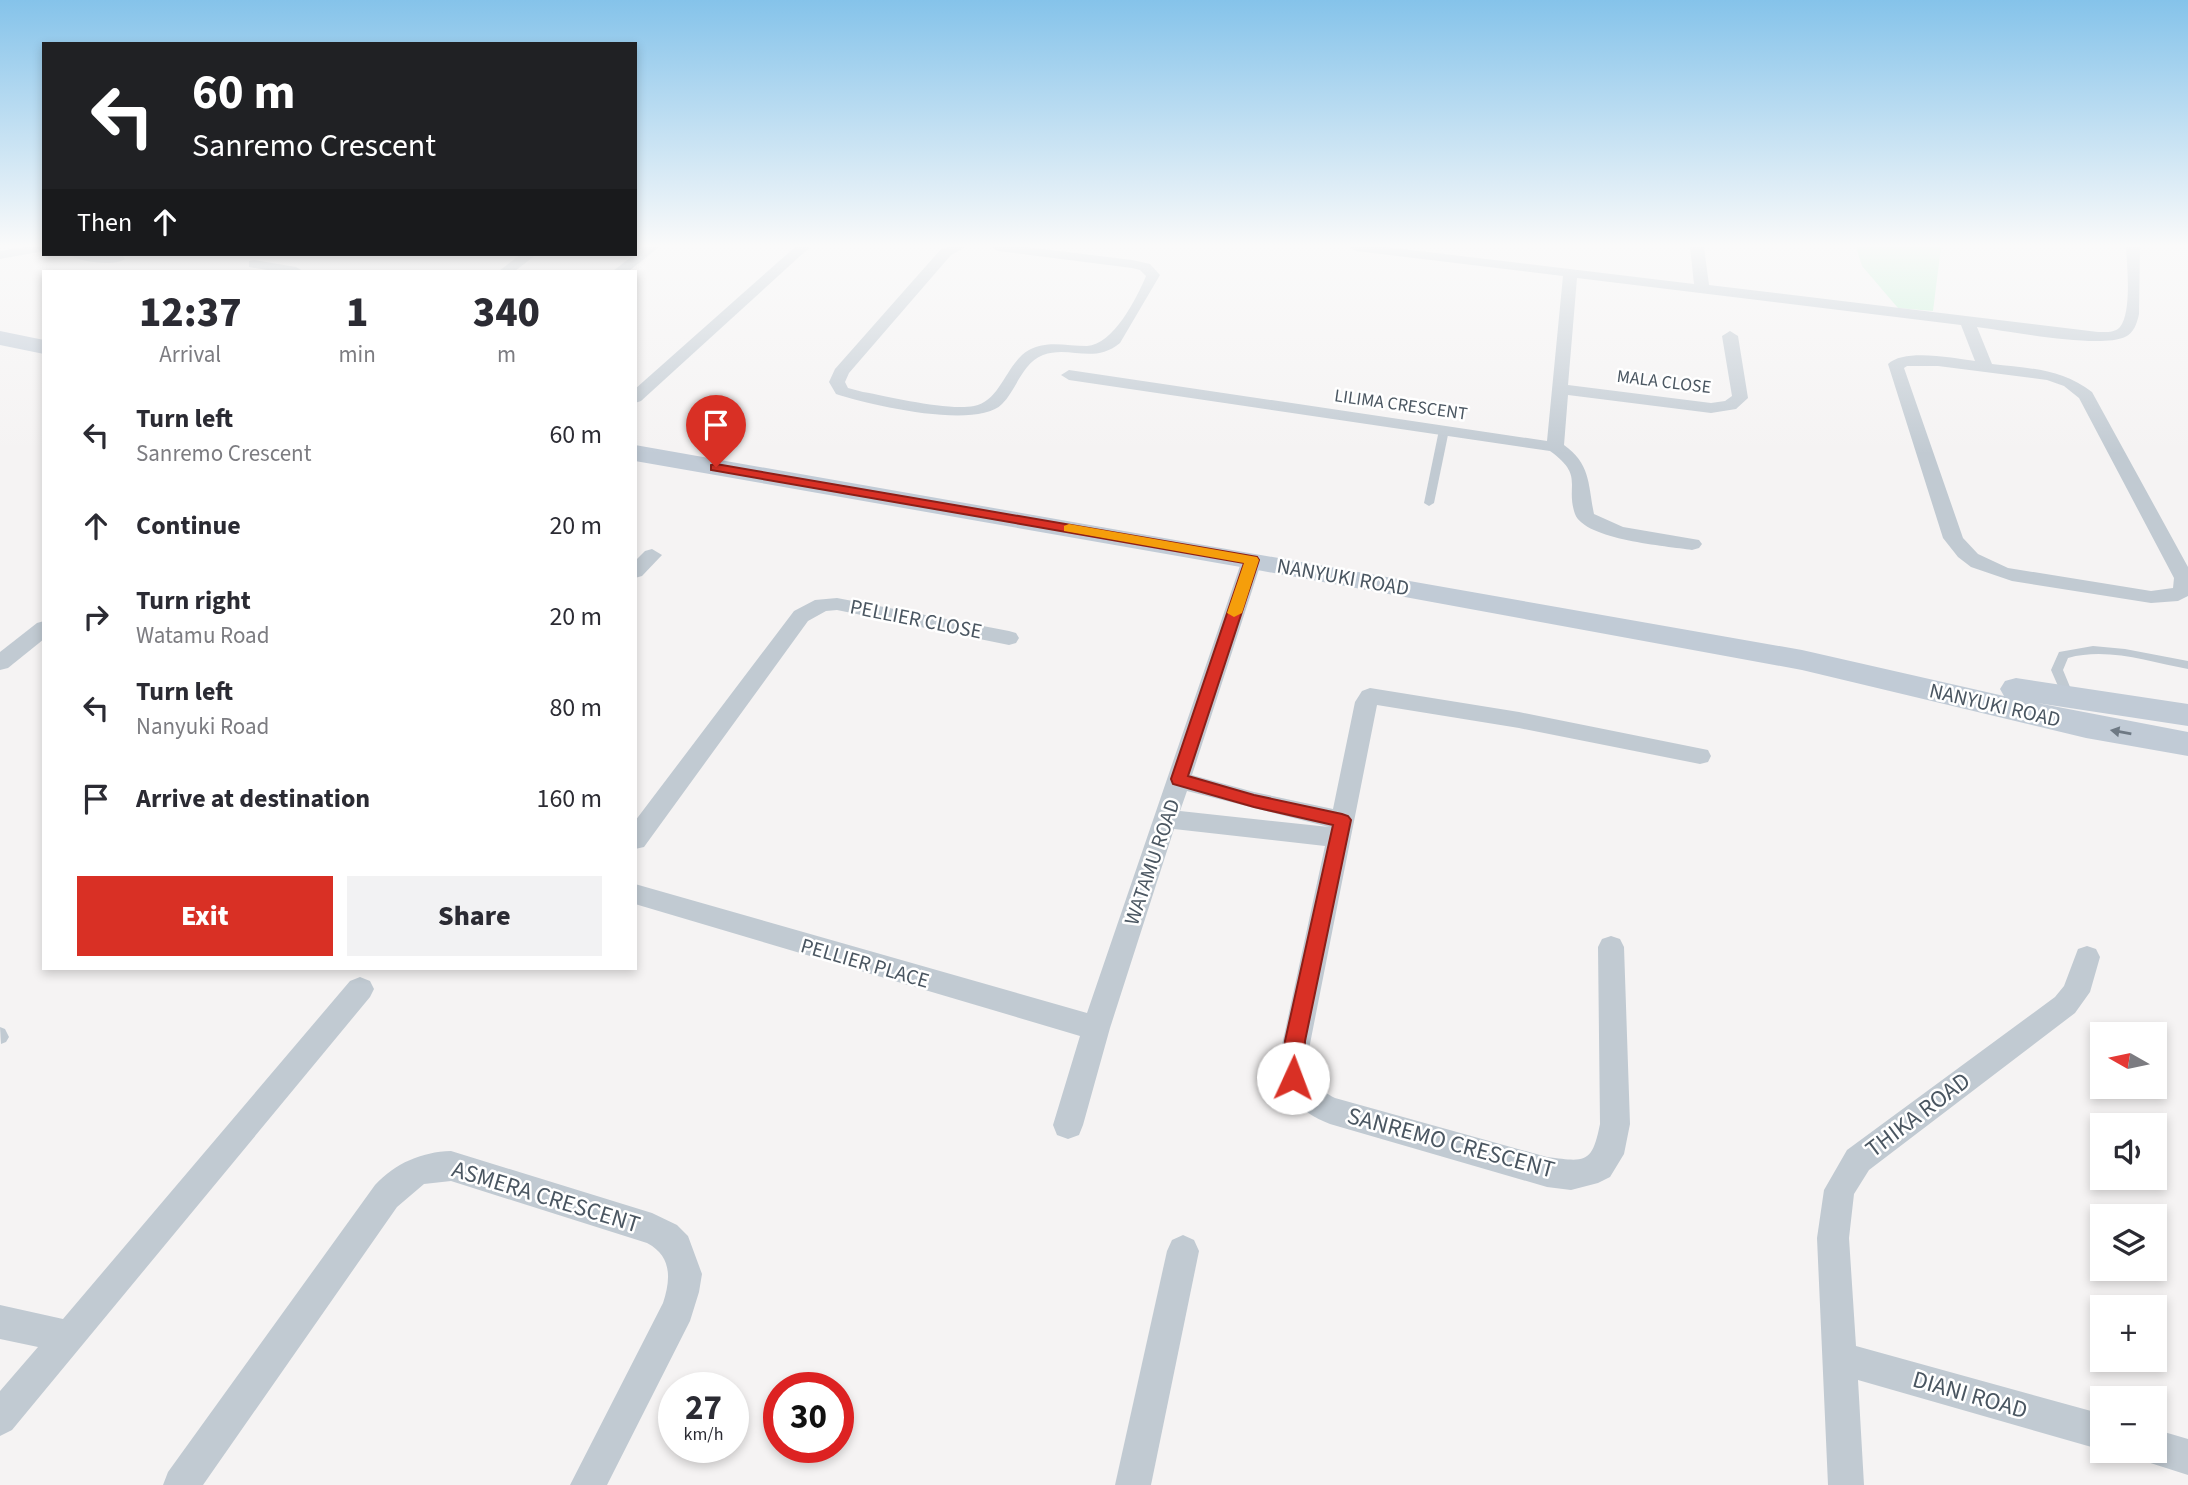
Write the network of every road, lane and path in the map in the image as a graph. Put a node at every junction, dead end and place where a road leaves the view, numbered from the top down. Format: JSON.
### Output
{"nodes":[{"id":1,"x":726,"y":316,"type":"edge"},
{"id":2,"x":890,"y":316,"type":"edge"},
{"id":3,"x":1129,"y":316,"type":"edge"},
{"id":4,"x":1566,"y":316,"type":"edge"},
{"id":5,"x":1923,"y":316,"type":"edge"},
{"id":6,"x":2131,"y":316,"type":"edge"},
{"id":7,"x":1967,"y":322,"type":"junction"},
{"id":8,"x":1730,"y":336,"type":"dead end"},
{"id":9,"x":0,"y":338,"type":"edge"},
{"id":10,"x":42,"y":347,"type":"edge"},
{"id":11,"x":1985,"y":366,"type":"junction"},
{"id":12,"x":1069,"y":375,"type":"dead end"},
{"id":13,"x":1560,"y":389,"type":"junction"},
{"id":14,"x":637,"y":396,"type":"edge"},
{"id":15,"x":1444,"y":430,"type":"junction"},
{"id":16,"x":1556,"y":447,"type":"junction"},
{"id":17,"x":637,"y":453,"type":"edge"},
{"id":18,"x":1429,"y":503,"type":"dead end"},
{"id":19,"x":1692,"y":544,"type":"dead end"},
{"id":20,"x":652,"y":555,"type":"dead end"},
{"id":21,"x":1252,"y":560,"type":"junction"},
{"id":22,"x":637,"y":570,"type":"edge"},
{"id":23,"x":822,"y":605,"type":"joint"},
{"id":24,"x":1009,"y":638,"type":"dead end"},
{"id":25,"x":35,"y":643,"type":"edge"},
{"id":26,"x":1802,"y":660,"type":"junction"},
{"id":27,"x":0,"y":663,"type":"edge"},
{"id":28,"x":2188,"y":666,"type":"edge"},
{"id":29,"x":2068,"y":697,"type":"junction"},
{"id":30,"x":2188,"y":715,"type":"edge"},
{"id":31,"x":2086,"y":726,"type":"junction"},
{"id":32,"x":2188,"y":744,"type":"edge"},
{"id":33,"x":1700,"y":756,"type":"dead end"},
{"id":34,"x":1179,"y":779,"type":"junction"},
{"id":35,"x":1166,"y":819,"type":"junction"},
{"id":36,"x":1341,"y":829,"type":"junction"},
{"id":37,"x":637,"y":837,"type":"edge"},
{"id":38,"x":637,"y":895,"type":"edge"},
{"id":39,"x":1611,"y":947,"type":"dead end"},
{"id":40,"x":2087,"y":957,"type":"dead end"},
{"id":41,"x":360,"y":989,"type":"dead end"},
{"id":42,"x":1096,"y":1028,"type":"junction"},
{"id":43,"x":1068,"y":1125,"type":"dead end"},
{"id":44,"x":1183,"y":1251,"type":"dead end"},
{"id":45,"x":0,"y":1322,"type":"edge"},
{"id":46,"x":69,"y":1337,"type":"junction"},
{"id":47,"x":1839,"y":1358,"type":"junction"},
{"id":48,"x":0,"y":1418,"type":"edge"},
{"id":49,"x":2090,"y":1429,"type":"edge"},
{"id":50,"x":2167,"y":1451,"type":"edge"},
{"id":51,"x":2188,"y":1457,"type":"edge"},
{"id":52,"x":1140,"y":1483,"type":"edge"},
{"id":53,"x":181,"y":1485,"type":"edge"},
{"id":54,"x":588,"y":1485,"type":"edge"},
{"id":55,"x":1846,"y":1485,"type":"edge"}],
"edges":[{"from":1,"to":14,"type":"street"},
{"from":2,"to":3,"type":"street"},
{"from":4,"to":13,"type":"street"},
{"from":5,"to":7,"type":"street"},
{"from":6,"to":7,"type":"street"},
{"from":7,"to":11,"type":"street"},
{"from":8,"to":13,"type":"street","name":"MALA CLOSE"},
{"from":9,"to":10,"type":"street"},
{"from":11,"to":11,"type":"street"},
{"from":12,"to":15,"type":"street","name":"LILIMA CRESCENT"},
{"from":13,"to":16,"type":"street"},
{"from":15,"to":16,"type":"street","name":"LILIMA CRESCENT"},
{"from":15,"to":18,"type":"lane"},
{"from":16,"to":19,"type":"street"},
{"from":17,"to":21,"type":"street","name":"NANYUKI ROAD"},
{"from":20,"to":22,"type":"street"},
{"from":21,"to":26,"type":"street","name":"NANYUKI ROAD"},
{"from":21,"to":34,"type":"street","name":"WATAMU ROAD"},
{"from":23,"to":24,"type":"street","name":"PELLIER CLOSE"},
{"from":23,"to":37,"type":"street"},
{"from":25,"to":27,"type":"street"},
{"from":26,"to":29,"type":"street","name":"NANYUKI ROAD"},
{"from":26,"to":31,"type":"street","name":"NANYUKI ROAD"},
{"from":28,"to":29,"type":"lane"},
{"from":29,"to":30,"type":"street","name":"NANYUKI ROAD"},
{"from":29,"to":31,"type":"lane"},
{"from":32,"to":31,"type":"street","name":"NANYUKI ROAD","one_way":true},
{"from":33,"to":36,"type":"street","name":"SANREMO CRESCENT"},
{"from":34,"to":35,"type":"street","name":"WATAMU ROAD"},
{"from":34,"to":36,"type":"street"},
{"from":35,"to":36,"type":"street"},
{"from":35,"to":42,"type":"street","name":"WATAMU ROAD"},
{"from":36,"to":39,"type":"street","name":"SANREMO CRESCENT"},
{"from":38,"to":42,"type":"street","name":"PELLIER PLACE"},
{"from":40,"to":47,"type":"street","name":"THIKA ROAD"},
{"from":41,"to":46,"type":"street"},
{"from":42,"to":43,"type":"street","name":"WATAMU ROAD"},
{"from":44,"to":52,"type":"street"},
{"from":45,"to":46,"type":"street"},
{"from":46,"to":48,"type":"street"},
{"from":47,"to":49,"type":"street","name":"DIANI ROAD"},
{"from":47,"to":55,"type":"street","name":"THIKA ROAD"},
{"from":50,"to":51,"type":"street"},
{"from":53,"to":54,"type":"street","name":"ASMERA CRESCENT"}]}
